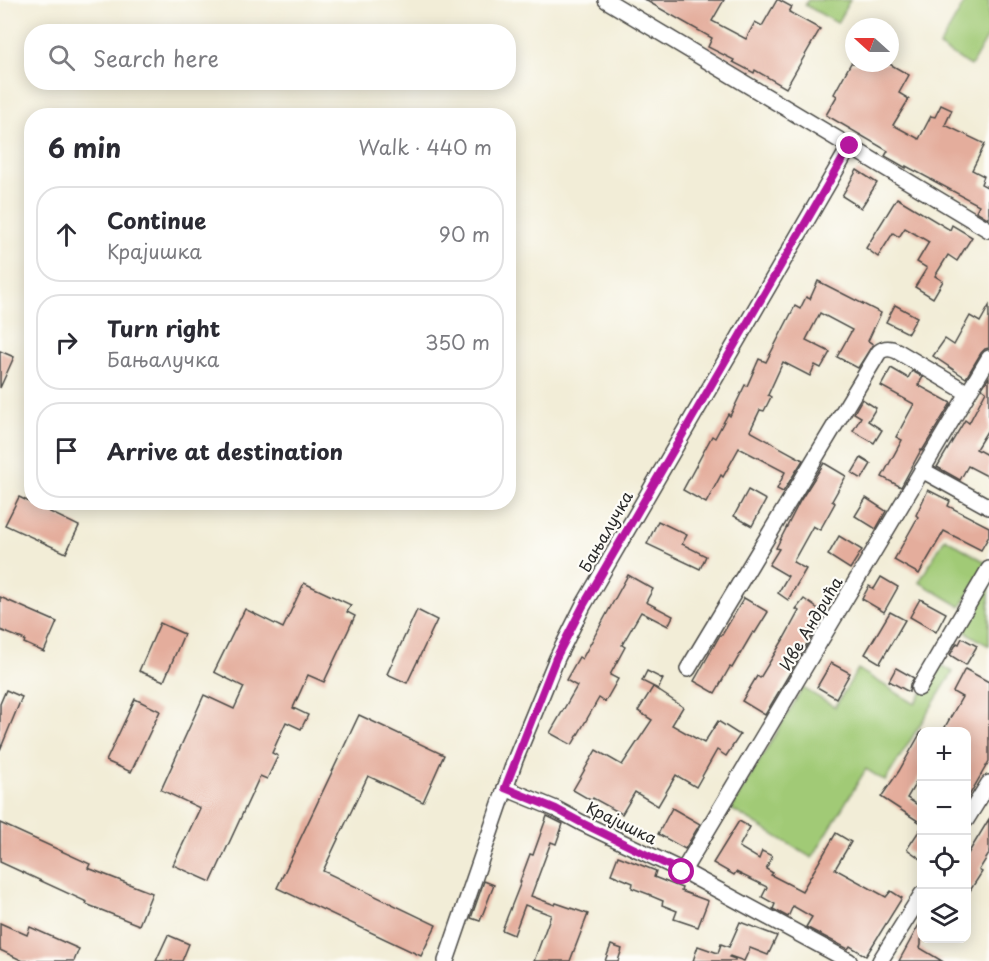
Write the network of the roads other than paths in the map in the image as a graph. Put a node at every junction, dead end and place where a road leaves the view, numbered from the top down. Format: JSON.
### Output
{"nodes":[{"id":1,"x":606,"y":0,"type":"edge"},
{"id":2,"x":850,"y":146,"type":"junction"},
{"id":3,"x":989,"y":230,"type":"edge"},
{"id":4,"x":989,"y":358,"type":"edge"},
{"id":5,"x":968,"y":393,"type":"junction"},
{"id":6,"x":922,"y":470,"type":"junction"},
{"id":7,"x":989,"y":507,"type":"edge"},
{"id":8,"x":989,"y":569,"type":"edge"},
{"id":9,"x":688,"y":669,"type":"dead end"},
{"id":10,"x":919,"y":688,"type":"dead end"},
{"id":11,"x":989,"y":783,"type":"edge"},
{"id":12,"x":505,"y":788,"type":"junction"},
{"id":13,"x":971,"y":812,"type":"edge"},
{"id":14,"x":682,"y":872,"type":"junction"},
{"id":15,"x":917,"y":901,"type":"edge"},
{"id":16,"x":446,"y":961,"type":"edge"},
{"id":17,"x":849,"y":961,"type":"edge"},
{"id":18,"x":880,"y":961,"type":"edge"}],
"edges":[{"from":1,"to":2,"type":"street"},
{"from":2,"to":3,"type":"street"},
{"from":2,"to":12,"type":"street","name":"Бањалучка"},
{"from":4,"to":5,"type":"street","name":"Иве Андрића"},
{"from":5,"to":6,"type":"street","name":"Иве Андрића"},
{"from":5,"to":9,"type":"street"},
{"from":6,"to":7,"type":"street"},
{"from":6,"to":14,"type":"street","name":"Иве Андрића"},
{"from":8,"to":10,"type":"street"},
{"from":11,"to":13,"type":"street"},
{"from":12,"to":14,"type":"street","name":"Крајишка"},
{"from":12,"to":16,"type":"street","name":"Бањалучка"},
{"from":14,"to":17,"type":"street","name":"Крајишка"},
{"from":15,"to":18,"type":"street"}]}
